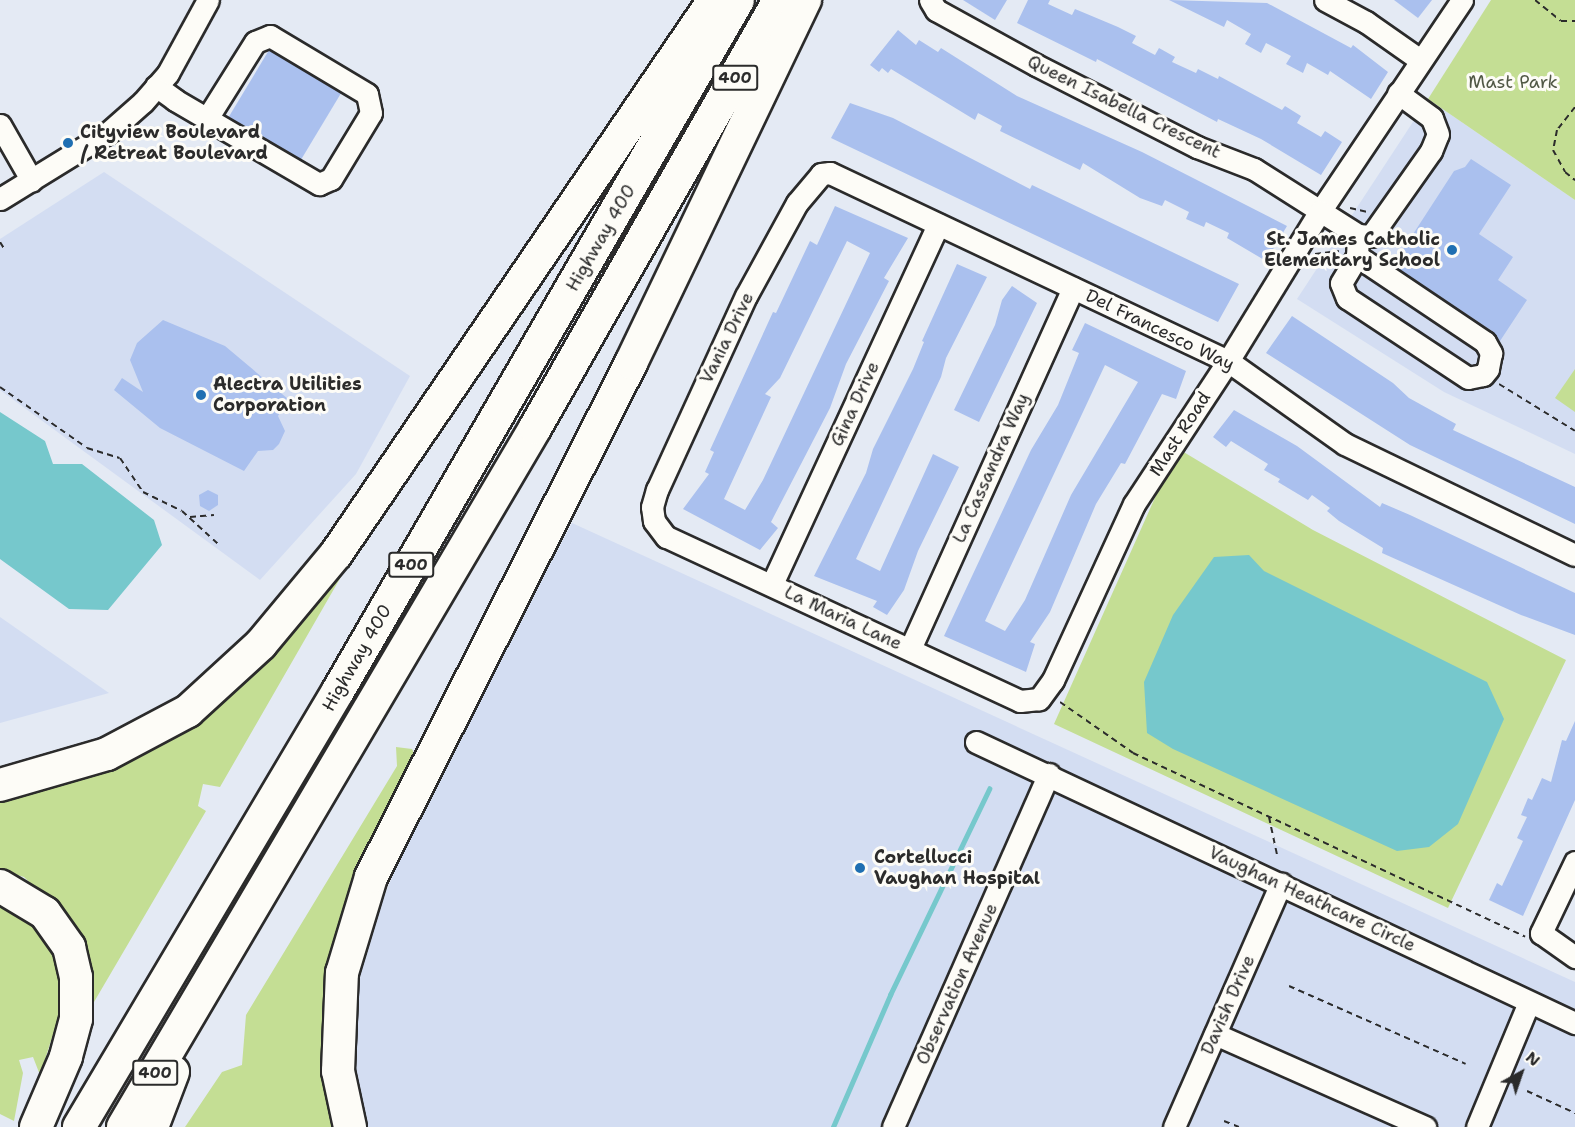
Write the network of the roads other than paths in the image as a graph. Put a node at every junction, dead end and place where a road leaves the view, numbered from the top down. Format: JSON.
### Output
{"nodes":[{"id":1,"x":208,"y":0,"type":"edge"},
{"id":2,"x":714,"y":0,"type":"edge"},
{"id":3,"x":738,"y":0,"type":"edge"},
{"id":4,"x":779,"y":0,"type":"edge"},
{"id":5,"x":804,"y":0,"type":"edge"},
{"id":6,"x":930,"y":0,"type":"edge"},
{"id":7,"x":1325,"y":0,"type":"edge"},
{"id":8,"x":1462,"y":0,"type":"edge"},
{"id":9,"x":1420,"y":60,"type":"junction"},
{"id":10,"x":156,"y":86,"type":"junction"},
{"id":11,"x":1398,"y":93,"type":"junction"},
{"id":12,"x":208,"y":117,"type":"junction"},
{"id":13,"x":0,"y":125,"type":"edge"},
{"id":14,"x":830,"y":173,"type":"joint"},
{"id":15,"x":32,"y":181,"type":"junction"},
{"id":16,"x":0,"y":199,"type":"edge"},
{"id":17,"x":1323,"y":207,"type":"junction"},
{"id":18,"x":938,"y":224,"type":"junction"},
{"id":19,"x":1357,"y":247,"type":"junction"},
{"id":20,"x":1073,"y":288,"type":"junction"},
{"id":21,"x":1228,"y":361,"type":"junction"},
{"id":22,"x":654,"y":521,"type":"joint"},
{"id":23,"x":1575,"y":555,"type":"edge"},
{"id":24,"x":772,"y":584,"type":"junction"},
{"id":25,"x":910,"y":649,"type":"junction"},
{"id":26,"x":1043,"y":695,"type":"joint"},
{"id":27,"x":976,"y":742,"type":"dead end"},
{"id":28,"x":1048,"y":774,"type":"junction"},
{"id":29,"x":0,"y":784,"type":"edge"},
{"id":30,"x":1575,"y":862,"type":"edge"},
{"id":31,"x":1281,"y":884,"type":"junction"},
{"id":32,"x":0,"y":886,"type":"edge"},
{"id":33,"x":1567,"y":953,"type":"edge"},
{"id":34,"x":1529,"y":1002,"type":"junction"},
{"id":35,"x":187,"y":1019,"type":"junction"},
{"id":36,"x":1575,"y":1023,"type":"edge"},
{"id":37,"x":1215,"y":1034,"type":"junction"},
{"id":38,"x":36,"y":1127,"type":"edge"},
{"id":39,"x":79,"y":1127,"type":"edge"},
{"id":40,"x":123,"y":1127,"type":"edge"},
{"id":41,"x":152,"y":1127,"type":"edge"},
{"id":42,"x":350,"y":1127,"type":"edge"},
{"id":43,"x":893,"y":1127,"type":"edge"},
{"id":44,"x":1174,"y":1127,"type":"edge"},
{"id":45,"x":1425,"y":1127,"type":"edge"},
{"id":46,"x":1477,"y":1127,"type":"edge"}],
"edges":[{"from":1,"to":10,"type":"street"},
{"from":2,"to":29,"type":"highway"},
{"from":3,"to":39,"type":"highway","name":"Highway 400","number":"400"},
{"from":4,"to":35,"type":"highway","name":"Highway 400","number":"400"},
{"from":5,"to":42,"type":"highway"},
{"from":6,"to":17,"type":"street","name":"Queen Isabella Crescent"},
{"from":7,"to":9,"type":"street"},
{"from":8,"to":9,"type":"street","name":"Mast Road"},
{"from":9,"to":11,"type":"street","name":"Mast Road"},
{"from":10,"to":12,"type":"street"},
{"from":10,"to":15,"type":"street"},
{"from":11,"to":17,"type":"street","name":"Mast Road"},
{"from":11,"to":19,"type":"street"},
{"from":12,"to":12,"type":"street"},
{"from":13,"to":15,"type":"street"},
{"from":14,"to":18,"type":"street","name":"Del Francesco Way"},
{"from":14,"to":22,"type":"street","name":"Vania Drive"},
{"from":15,"to":16,"type":"street"},
{"from":17,"to":19,"type":"street","name":"Queen Isabella Crescent"},
{"from":17,"to":21,"type":"street","name":"Mast Road"},
{"from":18,"to":20,"type":"street","name":"Del Francesco Way"},
{"from":18,"to":24,"type":"street","name":"Gina Drive"},
{"from":19,"to":19,"type":"street","name":"Queen Isabella Crescent"},
{"from":20,"to":21,"type":"street","name":"Del Francesco Way"},
{"from":20,"to":25,"type":"street","name":"La Cassandra Way"},
{"from":21,"to":23,"type":"street","name":"Del Francesco Way"},
{"from":21,"to":26,"type":"street","name":"Mast Road"},
{"from":22,"to":24,"type":"street","name":"La Maria Lane"},
{"from":24,"to":25,"type":"street","name":"La Maria Lane"},
{"from":25,"to":26,"type":"street","name":"La Maria Lane"},
{"from":27,"to":28,"type":"street","name":"Vaughan Heathcare Circle"},
{"from":28,"to":31,"type":"street","name":"Vaughan Heathcare Circle"},
{"from":28,"to":43,"type":"street","name":"Observation Avenue"},
{"from":30,"to":33,"type":"street"},
{"from":31,"to":34,"type":"street","name":"Vaughan Heathcare Circle"},
{"from":31,"to":37,"type":"street","name":"Davish Drive"},
{"from":32,"to":38,"type":"highway"},
{"from":34,"to":36,"type":"street","name":"Vaughan Heathcare Circle"},
{"from":34,"to":46,"type":"street"},
{"from":35,"to":40,"type":"highway","name":"Highway 400","number":"400"},
{"from":35,"to":41,"type":"highway"},
{"from":37,"to":44,"type":"street","name":"Davish Drive"},
{"from":37,"to":45,"type":"street"}]}
